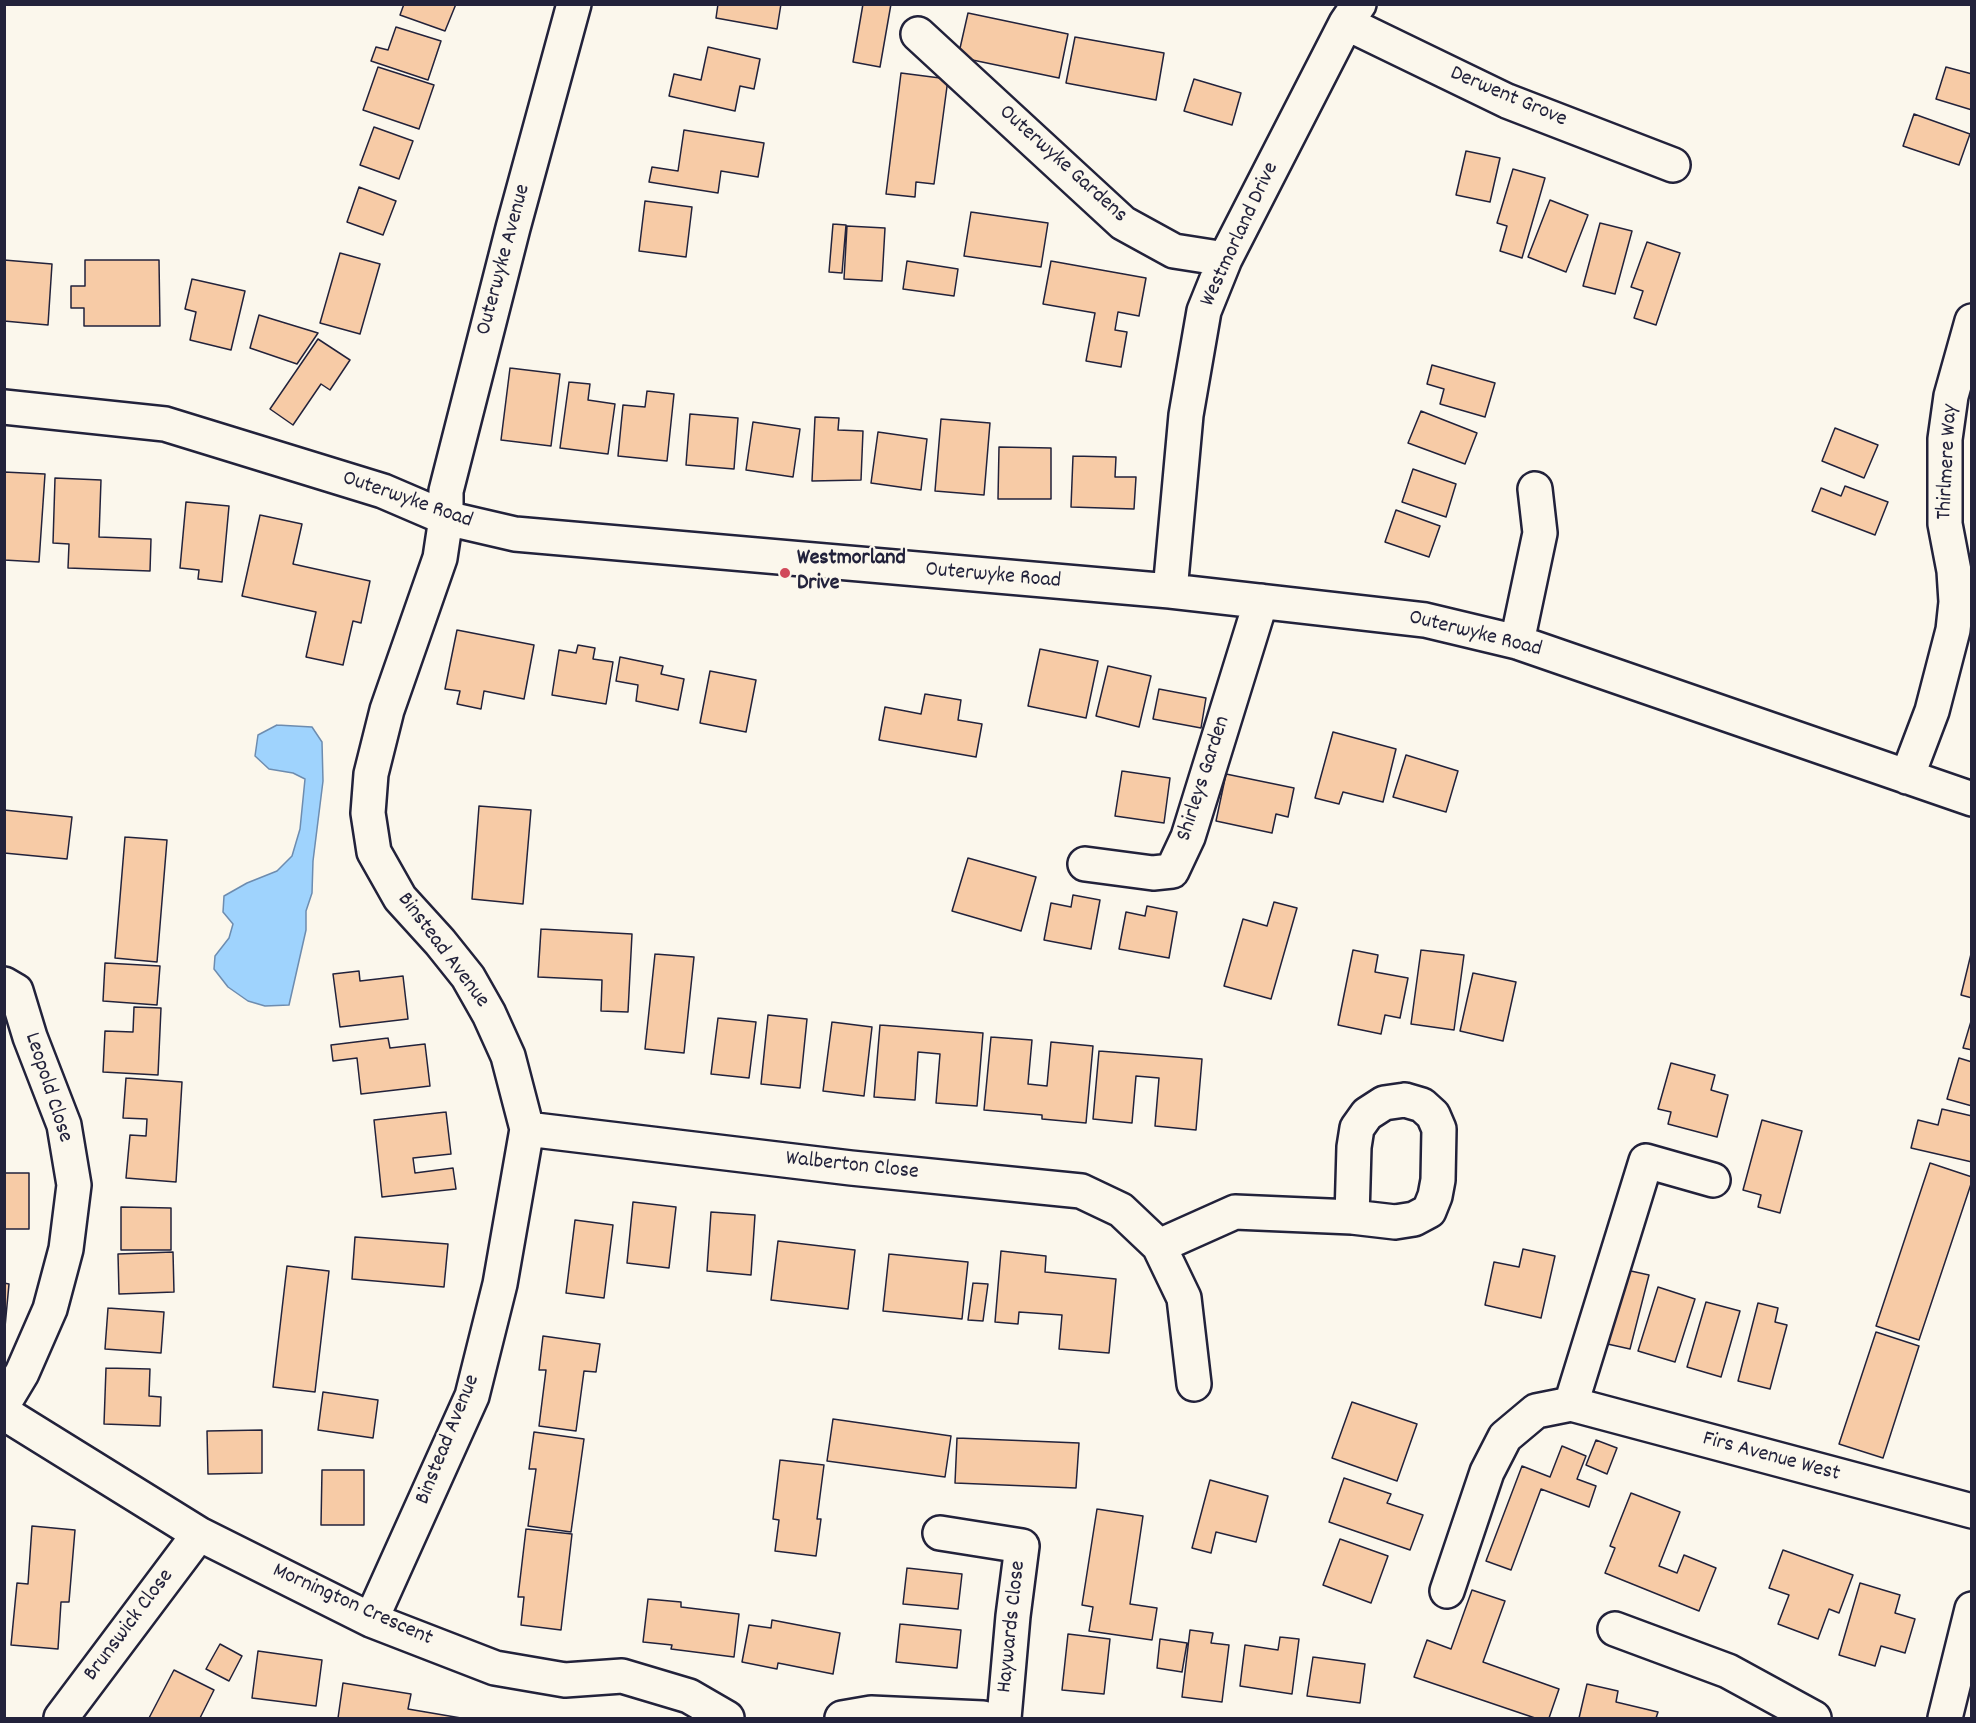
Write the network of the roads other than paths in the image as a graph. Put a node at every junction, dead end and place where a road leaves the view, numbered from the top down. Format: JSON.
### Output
{"nodes":[{"id":1,"x":574,"y":4,"type":"edge"},
{"id":2,"x":1352,"y":14,"type":"edge"},
{"id":3,"x":918,"y":34,"type":"dead end"},
{"id":4,"x":1673,"y":165,"type":"dead end"},
{"id":5,"x":1225,"y":259,"type":"junction"},
{"id":6,"x":1971,"y":321,"type":"edge"},
{"id":7,"x":4,"y":407,"type":"edge"},
{"id":8,"x":1535,"y":489,"type":"dead end"},
{"id":9,"x":446,"y":518,"type":"junction"},
{"id":10,"x":1170,"y":591,"type":"junction"},
{"id":11,"x":1261,"y":601,"type":"junction"},
{"id":12,"x":1517,"y":642,"type":"junction"},
{"id":13,"x":1907,"y":777,"type":"junction"},
{"id":14,"x":1971,"y":799,"type":"edge"},
{"id":15,"x":1085,"y":864,"type":"dead end"},
{"id":16,"x":4,"y":984,"type":"edge"},
{"id":17,"x":527,"y":1129,"type":"junction"},
{"id":18,"x":1713,"y":1180,"type":"dead end"},
{"id":19,"x":1352,"y":1217,"type":"dead end"},
{"id":20,"x":1160,"y":1246,"type":"junction"},
{"id":21,"x":1194,"y":1384,"type":"dead end"},
{"id":22,"x":4,"y":1403,"type":"edge"},
{"id":23,"x":1571,"y":1404,"type":"junction"},
{"id":24,"x":4,"y":1413,"type":"edge"},
{"id":25,"x":1971,"y":1511,"type":"edge"},
{"id":26,"x":940,"y":1533,"type":"dead end"},
{"id":27,"x":198,"y":1534,"type":"junction"},
{"id":28,"x":1447,"y":1591,"type":"dead end"},
{"id":29,"x":1971,"y":1609,"type":"edge"},
{"id":30,"x":371,"y":1620,"type":"junction"},
{"id":31,"x":1615,"y":1629,"type":"dead end"},
{"id":32,"x":1793,"y":1714,"type":"edge"},
{"id":33,"x":61,"y":1719,"type":"edge"},
{"id":34,"x":727,"y":1719,"type":"edge"},
{"id":35,"x":842,"y":1719,"type":"edge"},
{"id":36,"x":983,"y":1719,"type":"edge"},
{"id":37,"x":1004,"y":1719,"type":"edge"},
{"id":38,"x":1945,"y":1719,"type":"edge"}],
"edges":[{"from":1,"to":9,"type":"street","name":"Outerwyke Avenue"},
{"from":2,"to":4,"type":"street","name":"Derwent Grove"},
{"from":2,"to":5,"type":"street","name":"Westmorland Drive"},
{"from":3,"to":5,"type":"street","name":"Outerwyke Gardens"},
{"from":5,"to":10,"type":"street","name":"Westmorland Drive"},
{"from":6,"to":13,"type":"street","name":"Thirlmere Way"},
{"from":7,"to":9,"type":"street","name":"Outerwyke Road"},
{"from":8,"to":12,"type":"street"},
{"from":9,"to":10,"type":"street","name":"Outerwyke Road"},
{"from":9,"to":17,"type":"street","name":"Binstead Avenue"},
{"from":10,"to":11,"type":"street","name":"Outerwyke Road"},
{"from":11,"to":12,"type":"street","name":"Outerwyke Road"},
{"from":11,"to":15,"type":"street","name":"Shirleys Garden"},
{"from":12,"to":13,"type":"street","name":"Outerwyke Road"},
{"from":13,"to":14,"type":"street","name":"Outerwyke Road"},
{"from":16,"to":22,"type":"street","name":"Leopold Close"},
{"from":17,"to":20,"type":"street","name":"Walberton Close"},
{"from":17,"to":30,"type":"street","name":"Binstead Avenue"},
{"from":18,"to":23,"type":"street"},
{"from":19,"to":20,"type":"street"},
{"from":20,"to":21,"type":"street","name":"Walberton Close"},
{"from":23,"to":25,"type":"street","name":"Firs Avenue West"},
{"from":23,"to":28,"type":"street","name":"Firs Avenue West"},
{"from":24,"to":27,"type":"street","name":"Mornington Crescent"},
{"from":26,"to":37,"type":"street","name":"Haywards Close"},
{"from":27,"to":30,"type":"street","name":"Mornington Crescent"},
{"from":27,"to":33,"type":"street","name":"Brunswick Close"},
{"from":29,"to":38,"type":"street"},
{"from":30,"to":34,"type":"street","name":"Mornington Crescent"},
{"from":31,"to":32,"type":"street"},
{"from":35,"to":36,"type":"street","name":"Haywards Close"}]}
